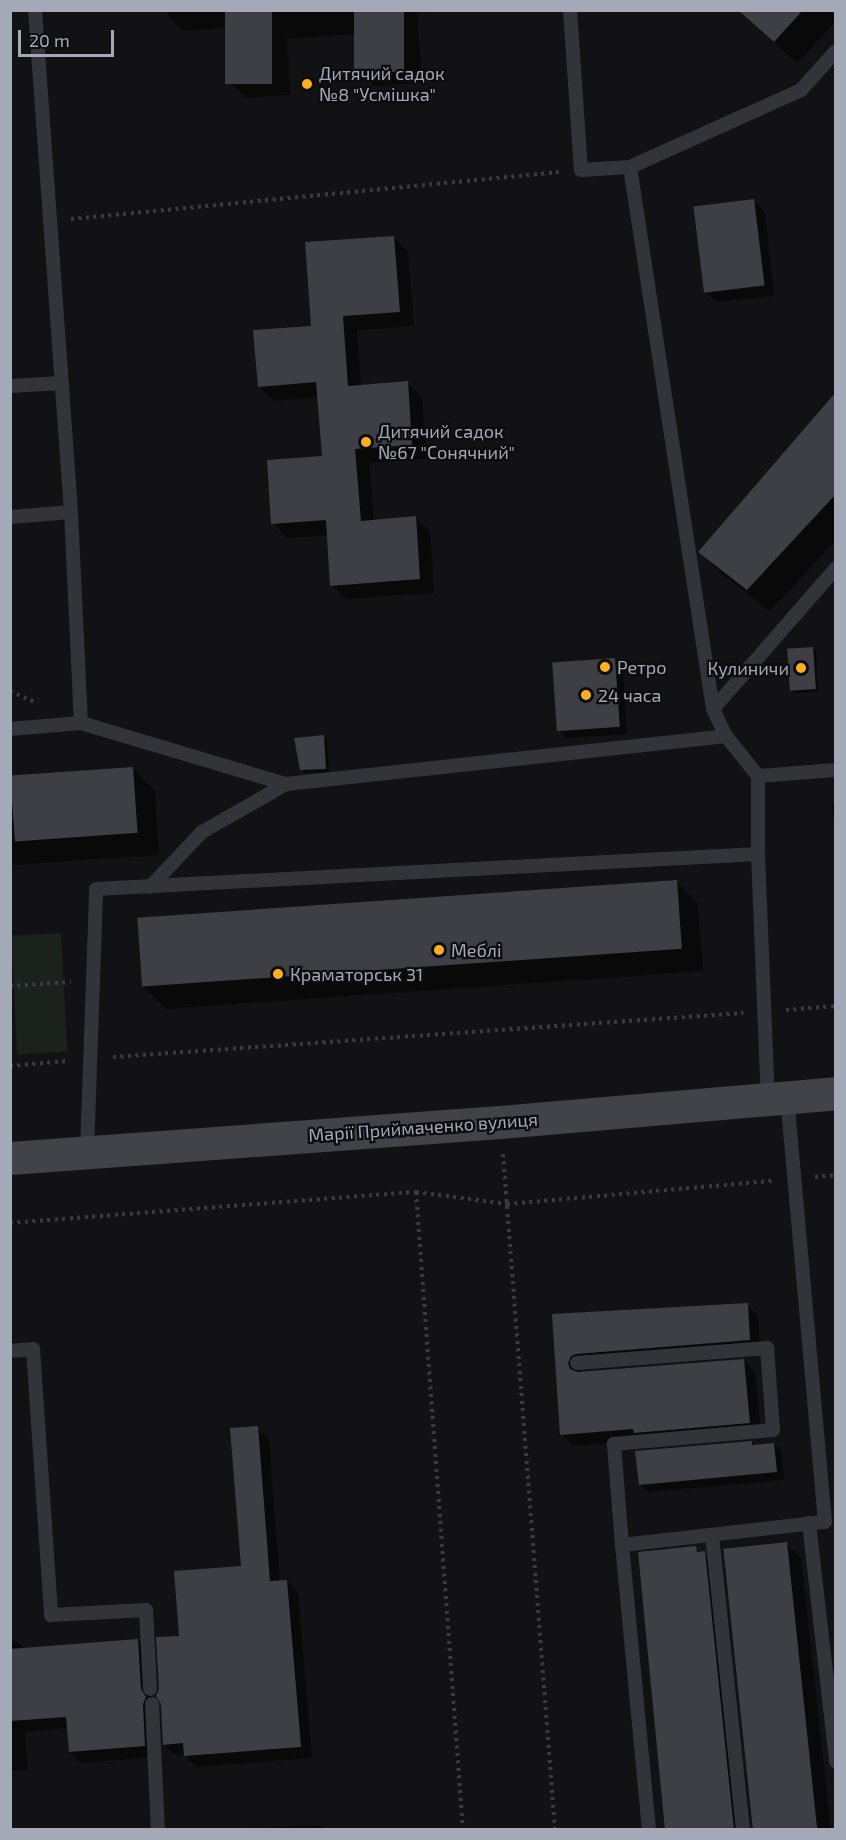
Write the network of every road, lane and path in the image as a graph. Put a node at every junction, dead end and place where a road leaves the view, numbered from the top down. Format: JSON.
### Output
{"nodes":[{"id":1,"x":35,"y":10,"type":"edge"},
{"id":2,"x":570,"y":10,"type":"edge"},
{"id":3,"x":836,"y":51,"type":"edge"},
{"id":4,"x":630,"y":167,"type":"junction"},
{"id":5,"x":581,"y":170,"type":"junction"},
{"id":6,"x":51,"y":221,"type":"junction"},
{"id":7,"x":62,"y":383,"type":"junction"},
{"id":8,"x":10,"y":386,"type":"edge"},
{"id":9,"x":71,"y":512,"type":"junction"},
{"id":10,"x":10,"y":517,"type":"edge"},
{"id":11,"x":836,"y":568,"type":"edge"},
{"id":12,"x":712,"y":709,"type":"junction"},
{"id":13,"x":81,"y":723,"type":"junction"},
{"id":14,"x":10,"y":729,"type":"edge"},
{"id":15,"x":726,"y":736,"type":"junction"},
{"id":16,"x":836,"y":770,"type":"edge"},
{"id":17,"x":758,"y":776,"type":"junction"},
{"id":18,"x":286,"y":784,"type":"junction"},
{"id":19,"x":758,"y":854,"type":"junction"},
{"id":20,"x":150,"y":887,"type":"junction"},
{"id":21,"x":93,"y":980,"type":"junction"},
{"id":22,"x":10,"y":986,"type":"edge"},
{"id":23,"x":836,"y":1006,"type":"edge"},
{"id":24,"x":765,"y":1012,"type":"junction"},
{"id":25,"x":90,"y":1059,"type":"junction"},
{"id":26,"x":10,"y":1066,"type":"edge"},
{"id":27,"x":836,"y":1093,"type":"edge"},
{"id":28,"x":778,"y":1098,"type":"junction"},
{"id":29,"x":500,"y":1122,"type":"junction"},
{"id":30,"x":87,"y":1152,"type":"junction"},
{"id":31,"x":10,"y":1158,"type":"edge"},
{"id":32,"x":836,"y":1175,"type":"edge"},
{"id":33,"x":795,"y":1179,"type":"junction"},
{"id":34,"x":416,"y":1192,"type":"junction"},
{"id":35,"x":507,"y":1204,"type":"junction"},
{"id":36,"x":10,"y":1223,"type":"edge"},
{"id":37,"x":10,"y":1351,"type":"edge"},
{"id":38,"x":576,"y":1363,"type":"dead end"},
{"id":39,"x":829,"y":1494,"type":"edge"},
{"id":40,"x":809,"y":1523,"type":"junction"},
{"id":41,"x":712,"y":1535,"type":"junction"},
{"id":42,"x":622,"y":1545,"type":"junction"},
{"id":43,"x":150,"y":1689,"type":"dead end"},
{"id":44,"x":152,"y":1704,"type":"dead end"},
{"id":45,"x":836,"y":1761,"type":"edge"},
{"id":46,"x":158,"y":1830,"type":"edge"},
{"id":47,"x":463,"y":1830,"type":"edge"},
{"id":48,"x":555,"y":1830,"type":"edge"},
{"id":49,"x":649,"y":1830,"type":"edge"},
{"id":50,"x":743,"y":1830,"type":"edge"}],
"edges":[{"from":1,"to":6,"type":"lane"},
{"from":2,"to":5,"type":"lane"},
{"from":3,"to":4,"type":"lane"},
{"from":4,"to":5,"type":"lane"},
{"from":4,"to":12,"type":"lane"},
{"from":5,"to":6,"type":"path"},
{"from":6,"to":7,"type":"lane"},
{"from":7,"to":8,"type":"lane"},
{"from":7,"to":9,"type":"lane"},
{"from":9,"to":10,"type":"lane"},
{"from":9,"to":13,"type":"lane"},
{"from":11,"to":12,"type":"lane"},
{"from":12,"to":15,"type":"lane"},
{"from":13,"to":14,"type":"lane"},
{"from":13,"to":18,"type":"lane"},
{"from":15,"to":17,"type":"lane"},
{"from":15,"to":18,"type":"lane"},
{"from":16,"to":17,"type":"lane"},
{"from":17,"to":19,"type":"lane"},
{"from":18,"to":20,"type":"lane"},
{"from":19,"to":20,"type":"lane"},
{"from":19,"to":24,"type":"lane"},
{"from":20,"to":21,"type":"lane"},
{"from":21,"to":22,"type":"path"},
{"from":21,"to":25,"type":"lane"},
{"from":23,"to":24,"type":"path"},
{"from":24,"to":25,"type":"path"},
{"from":24,"to":28,"type":"lane"},
{"from":25,"to":26,"type":"path"},
{"from":25,"to":30,"type":"lane"},
{"from":27,"to":28,"type":"street","name":"Марії Приймаченко вулиця"},
{"from":28,"to":29,"type":"street","name":"Марії Приймаченко вулиця"},
{"from":28,"to":33,"type":"lane"},
{"from":29,"to":30,"type":"street","name":"Марії Приймаченко вулиця"},
{"from":29,"to":35,"type":"path"},
{"from":30,"to":31,"type":"street","name":"Марії Приймаченко вулиця"},
{"from":32,"to":33,"type":"path"},
{"from":33,"to":35,"type":"path"},
{"from":33,"to":39,"type":"lane"},
{"from":34,"to":35,"type":"path"},
{"from":34,"to":36,"type":"path"},
{"from":34,"to":47,"type":"path"},
{"from":35,"to":48,"type":"path"},
{"from":37,"to":43,"type":"lane"},
{"from":38,"to":42,"type":"lane"},
{"from":39,"to":40,"type":"lane"},
{"from":40,"to":41,"type":"lane"},
{"from":40,"to":45,"type":"lane"},
{"from":41,"to":42,"type":"lane"},
{"from":41,"to":50,"type":"lane"},
{"from":42,"to":49,"type":"lane"},
{"from":44,"to":46,"type":"lane"}]}
